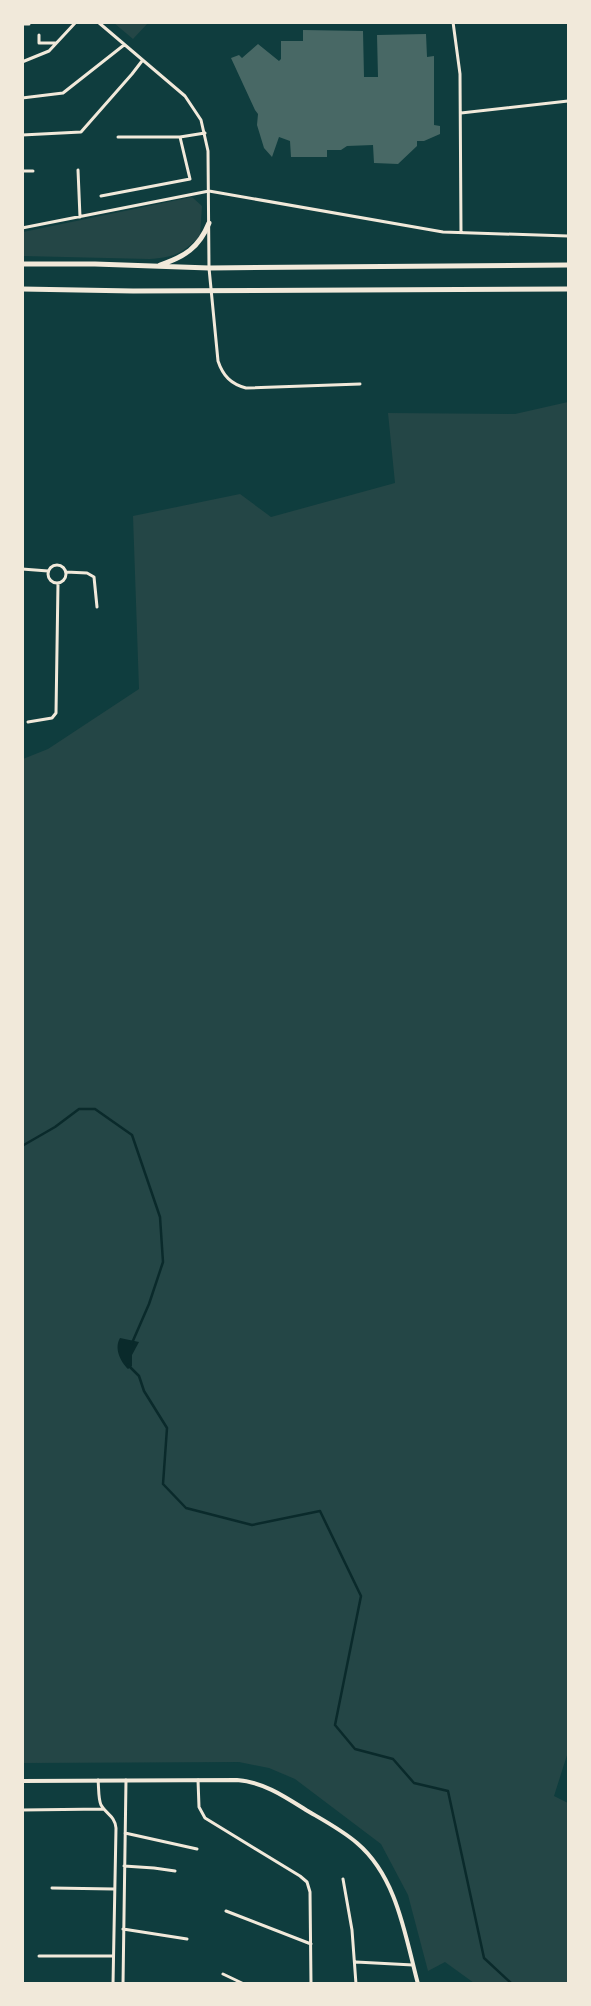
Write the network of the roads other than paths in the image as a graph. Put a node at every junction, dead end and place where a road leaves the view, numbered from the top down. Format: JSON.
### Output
{"nodes":[{"id":1,"x":76,"y":22,"type":"edge"},
{"id":2,"x":98,"y":22,"type":"edge"},
{"id":3,"x":453,"y":22,"type":"edge"},
{"id":4,"x":22,"y":24,"type":"edge"},
{"id":5,"x":29,"y":24,"type":"dead end"},
{"id":6,"x":39,"y":35,"type":"dead end"},
{"id":7,"x":57,"y":43,"type":"junction"},
{"id":8,"x":124,"y":45,"type":"junction"},
{"id":9,"x":142,"y":61,"type":"junction"},
{"id":10,"x":22,"y":62,"type":"edge"},
{"id":11,"x":22,"y":98,"type":"edge"},
{"id":12,"x":568,"y":100,"type":"edge"},
{"id":13,"x":461,"y":113,"type":"junction"},
{"id":14,"x":205,"y":133,"type":"junction"},
{"id":15,"x":22,"y":136,"type":"edge"},
{"id":16,"x":118,"y":137,"type":"dead end"},
{"id":17,"x":180,"y":137,"type":"junction"},
{"id":18,"x":78,"y":170,"type":"dead end"},
{"id":19,"x":22,"y":171,"type":"edge"},
{"id":20,"x":33,"y":171,"type":"dead end"},
{"id":21,"x":210,"y":191,"type":"junction"},
{"id":22,"x":101,"y":196,"type":"dead end"},
{"id":23,"x":80,"y":217,"type":"junction"},
{"id":24,"x":209,"y":223,"type":"junction"},
{"id":25,"x":22,"y":228,"type":"edge"},
{"id":26,"x":461,"y":233,"type":"junction"},
{"id":27,"x":568,"y":236,"type":"edge"},
{"id":28,"x":22,"y":264,"type":"edge"},
{"id":29,"x":568,"y":265,"type":"edge"},
{"id":30,"x":155,"y":266,"type":"junction"},
{"id":31,"x":209,"y":268,"type":"junction"},
{"id":32,"x":22,"y":289,"type":"edge"},
{"id":33,"x":568,"y":289,"type":"edge"},
{"id":34,"x":210,"y":290,"type":"junction"},
{"id":35,"x":360,"y":384,"type":"dead end"},
{"id":36,"x":22,"y":569,"type":"edge"},
{"id":37,"x":48,"y":571,"type":"junction"},
{"id":38,"x":66,"y":572,"type":"junction"},
{"id":39,"x":58,"y":583,"type":"junction"},
{"id":40,"x":97,"y":607,"type":"dead end"},
{"id":41,"x":28,"y":722,"type":"dead end"},
{"id":42,"x":98,"y":1780,"type":"junction"},
{"id":43,"x":126,"y":1780,"type":"junction"},
{"id":44,"x":198,"y":1780,"type":"junction"},
{"id":45,"x":22,"y":1781,"type":"edge"},
{"id":46,"x":22,"y":1810,"type":"edge"},
{"id":47,"x":104,"y":1810,"type":"junction"},
{"id":48,"x":125,"y":1833,"type":"junction"},
{"id":49,"x":197,"y":1849,"type":"dead end"},
{"id":50,"x":124,"y":1866,"type":"junction"},
{"id":51,"x":175,"y":1871,"type":"dead end"},
{"id":52,"x":343,"y":1879,"type":"dead end"},
{"id":53,"x":52,"y":1888,"type":"dead end"},
{"id":54,"x":114,"y":1889,"type":"junction"},
{"id":55,"x":226,"y":1911,"type":"dead end"},
{"id":56,"x":123,"y":1929,"type":"junction"},
{"id":57,"x":187,"y":1939,"type":"dead end"},
{"id":58,"x":311,"y":1944,"type":"junction"},
{"id":59,"x":40,"y":1956,"type":"dead end"},
{"id":60,"x":113,"y":1956,"type":"junction"},
{"id":61,"x":356,"y":1962,"type":"junction"},
{"id":62,"x":413,"y":1965,"type":"junction"},
{"id":63,"x":223,"y":1974,"type":"dead end"},
{"id":64,"x":113,"y":1984,"type":"edge"},
{"id":65,"x":122,"y":1984,"type":"edge"},
{"id":66,"x":244,"y":1984,"type":"edge"},
{"id":67,"x":312,"y":1984,"type":"edge"},
{"id":68,"x":356,"y":1984,"type":"edge"},
{"id":69,"x":418,"y":1984,"type":"edge"}],
"edges":[{"from":1,"to":7,"type":"street"},
{"from":2,"to":8,"type":"street"},
{"from":3,"to":13,"type":"street"},
{"from":4,"to":5,"type":"street"},
{"from":6,"to":7,"type":"street"},
{"from":7,"to":10,"type":"street"},
{"from":8,"to":9,"type":"street"},
{"from":8,"to":11,"type":"street"},
{"from":9,"to":14,"type":"street"},
{"from":9,"to":15,"type":"street"},
{"from":12,"to":13,"type":"street"},
{"from":13,"to":26,"type":"street"},
{"from":14,"to":17,"type":"street"},
{"from":14,"to":21,"type":"street"},
{"from":16,"to":17,"type":"street"},
{"from":17,"to":22,"type":"street"},
{"from":18,"to":23,"type":"street"},
{"from":19,"to":20,"type":"street"},
{"from":21,"to":23,"type":"street"},
{"from":21,"to":24,"type":"street"},
{"from":21,"to":26,"type":"street"},
{"from":23,"to":25,"type":"street"},
{"from":24,"to":30,"type":"main road"},
{"from":24,"to":31,"type":"street"},
{"from":26,"to":27,"type":"street"},
{"from":28,"to":30,"type":"main road"},
{"from":29,"to":31,"type":"main road"},
{"from":30,"to":31,"type":"main road"},
{"from":31,"to":34,"type":"street"},
{"from":32,"to":34,"type":"main road"},
{"from":33,"to":34,"type":"main road"},
{"from":34,"to":35,"type":"street"},
{"from":36,"to":37,"type":"street"},
{"from":37,"to":38,"type":"street"},
{"from":37,"to":39,"type":"street"},
{"from":38,"to":39,"type":"street"},
{"from":38,"to":40,"type":"street"},
{"from":39,"to":41,"type":"street"},
{"from":42,"to":43,"type":"street"},
{"from":42,"to":45,"type":"street"},
{"from":42,"to":47,"type":"street"},
{"from":43,"to":44,"type":"street"},
{"from":43,"to":48,"type":"street"},
{"from":44,"to":58,"type":"street"},
{"from":44,"to":62,"type":"street"},
{"from":46,"to":47,"type":"street"},
{"from":47,"to":54,"type":"street"},
{"from":48,"to":49,"type":"street"},
{"from":48,"to":50,"type":"street"},
{"from":50,"to":51,"type":"street"},
{"from":50,"to":56,"type":"street"},
{"from":52,"to":61,"type":"street"},
{"from":53,"to":54,"type":"street"},
{"from":54,"to":60,"type":"street"},
{"from":55,"to":58,"type":"street"},
{"from":56,"to":57,"type":"street"},
{"from":56,"to":65,"type":"street"},
{"from":58,"to":67,"type":"street"},
{"from":59,"to":60,"type":"street"},
{"from":60,"to":64,"type":"street"},
{"from":61,"to":62,"type":"street"},
{"from":61,"to":68,"type":"street"},
{"from":62,"to":69,"type":"street"},
{"from":63,"to":66,"type":"street"}]}
